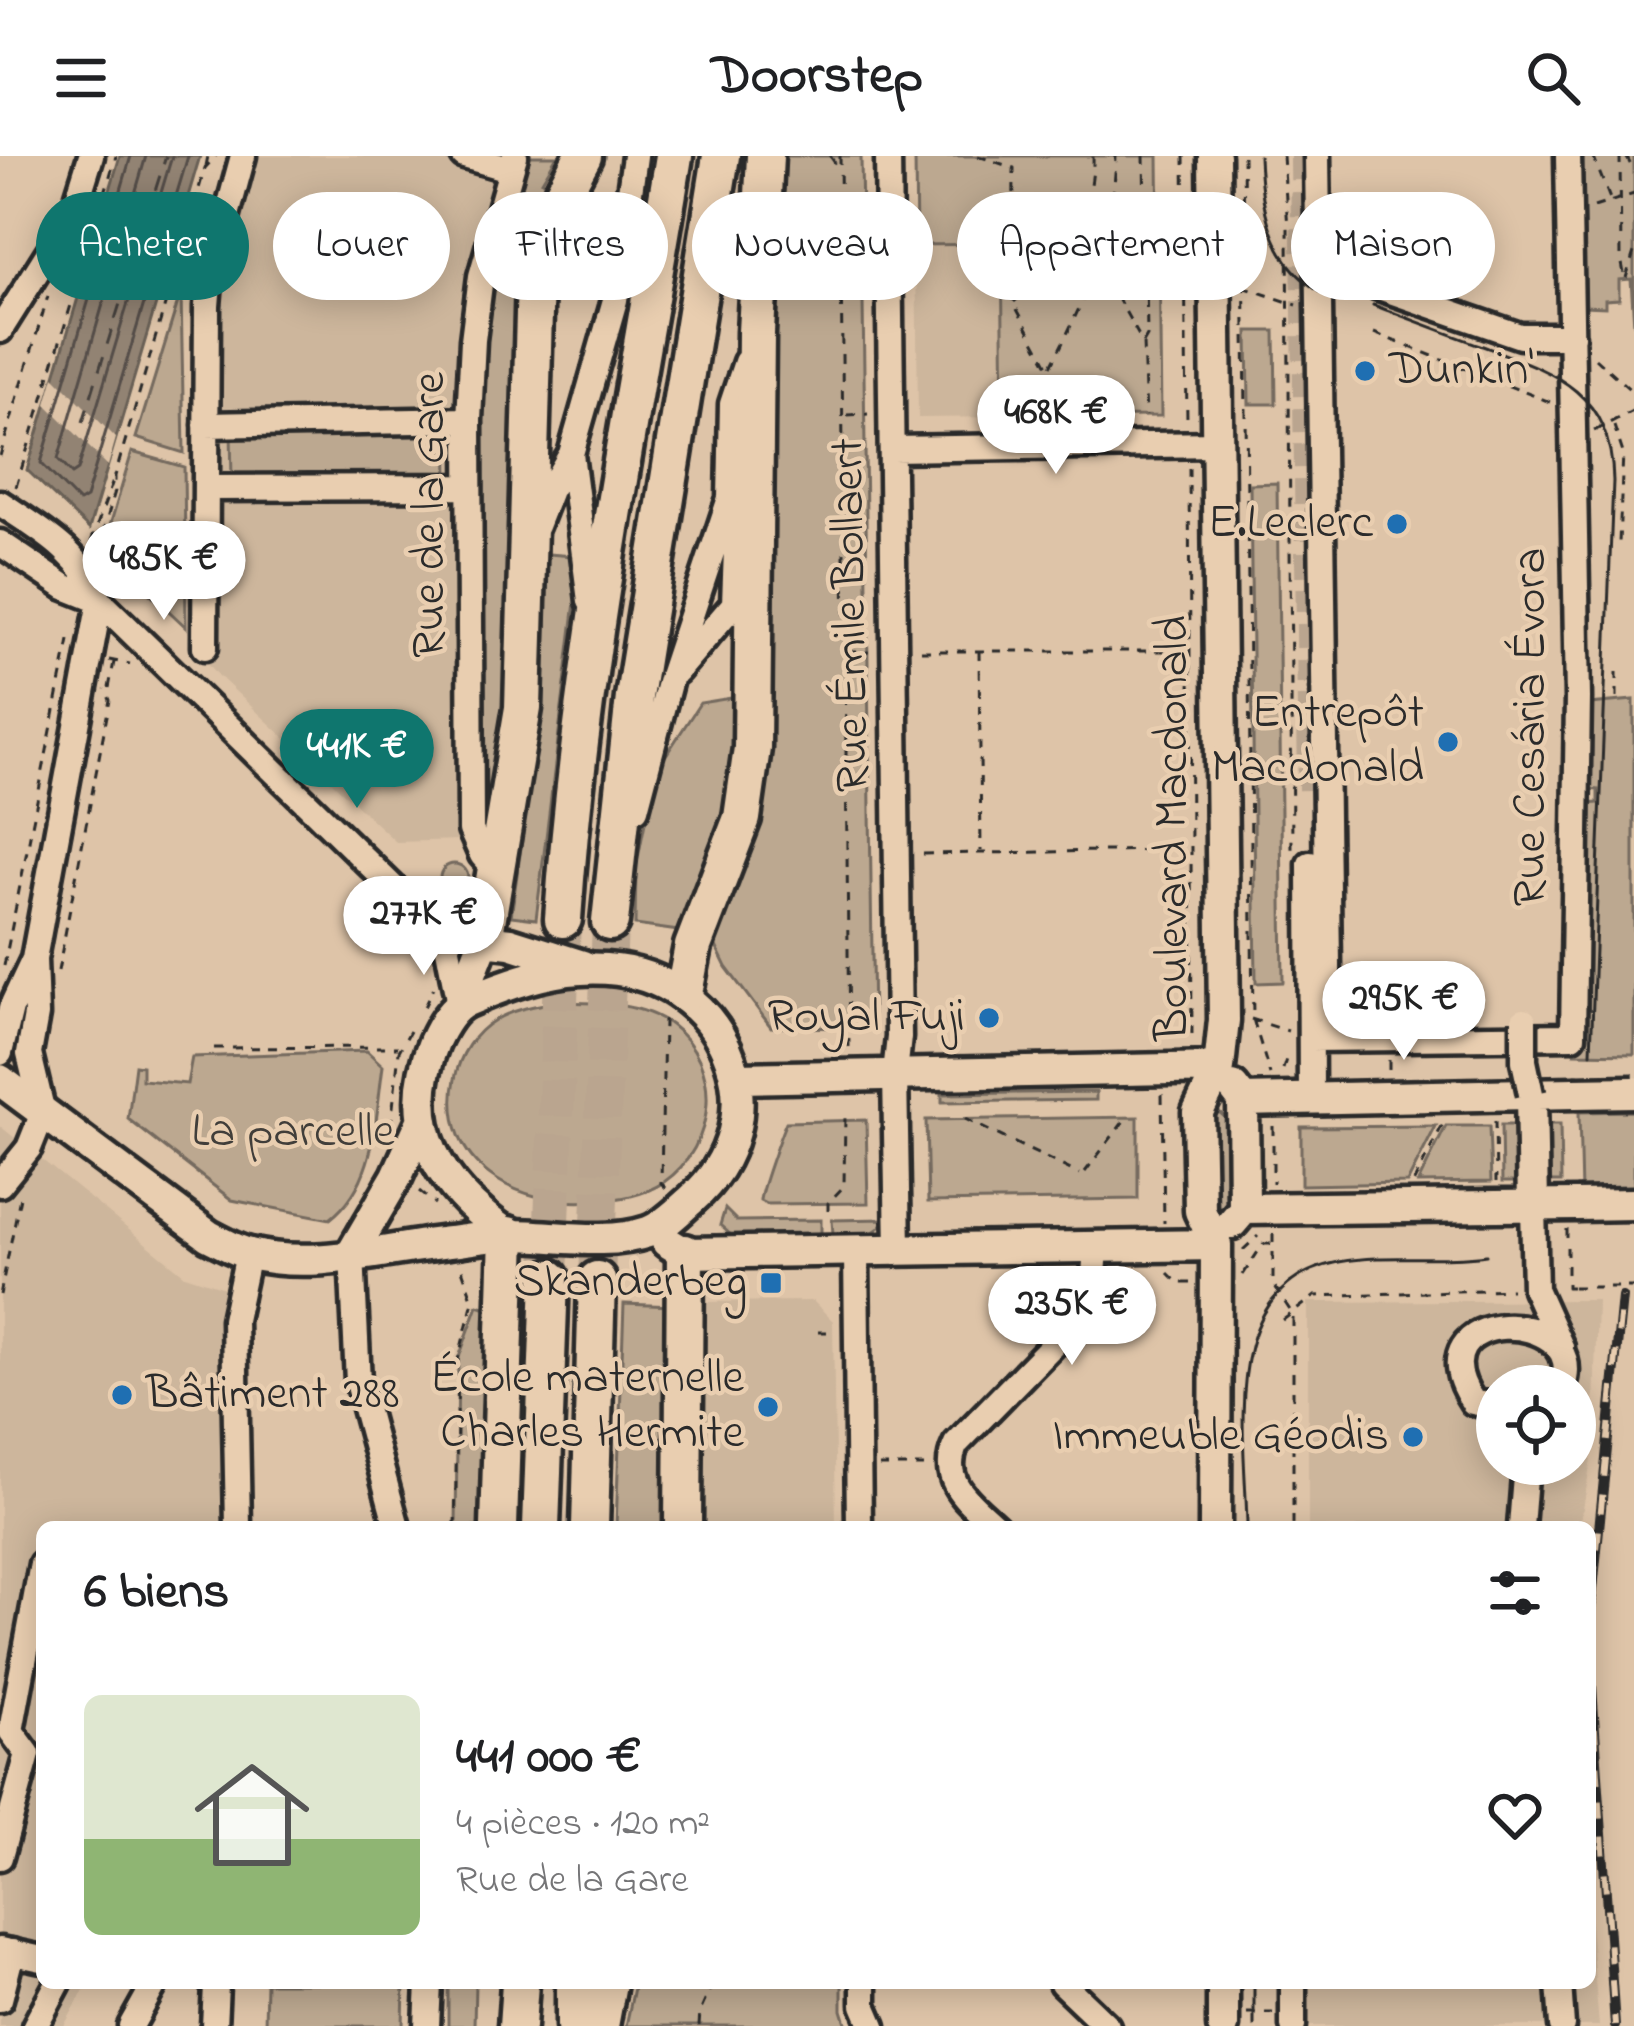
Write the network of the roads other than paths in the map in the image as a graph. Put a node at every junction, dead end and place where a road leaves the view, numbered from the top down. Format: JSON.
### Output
{"nodes":[{"id":1,"x":91,"y":156,"type":"edge"},
{"id":2,"x":243,"y":156,"type":"edge"},
{"id":3,"x":464,"y":156,"type":"edge"},
{"id":4,"x":584,"y":156,"type":"edge"},
{"id":5,"x":634,"y":156,"type":"edge"},
{"id":6,"x":674,"y":156,"type":"edge"},
{"id":7,"x":721,"y":156,"type":"edge"},
{"id":8,"x":765,"y":156,"type":"edge"},
{"id":9,"x":888,"y":156,"type":"edge"},
{"id":10,"x":1214,"y":156,"type":"edge"},
{"id":11,"x":1317,"y":156,"type":"edge"},
{"id":12,"x":1568,"y":156,"type":"edge"},
{"id":13,"x":512,"y":163,"type":"edge"},
{"id":14,"x":1416,"y":300,"type":"edge"},
{"id":15,"x":0,"y":330,"type":"edge"},
{"id":16,"x":1572,"y":336,"type":"junction"},
{"id":17,"x":469,"y":420,"type":"junction"},
{"id":18,"x":206,"y":424,"type":"junction"},
{"id":19,"x":1218,"y":444,"type":"junction"},
{"id":20,"x":892,"y":449,"type":"junction"},
{"id":21,"x":572,"y":454,"type":"junction"},
{"id":22,"x":469,"y":487,"type":"junction"},
{"id":23,"x":208,"y":488,"type":"junction"},
{"id":24,"x":7,"y":497,"type":"edge"},
{"id":25,"x":741,"y":506,"type":"junction"},
{"id":26,"x":0,"y":543,"type":"edge"},
{"id":27,"x":529,"y":545,"type":"junction"},
{"id":28,"x":100,"y":601,"type":"junction"},
{"id":29,"x":595,"y":644,"type":"junction"},
{"id":30,"x":670,"y":679,"type":"junction"},
{"id":31,"x":185,"y":687,"type":"junction"},
{"id":32,"x":1310,"y":790,"type":"tunnel mouth"},
{"id":33,"x":496,"y":871,"type":"junction"},
{"id":34,"x":562,"y":919,"type":"tunnel mouth"},
{"id":35,"x":610,"y":922,"type":"joint"},
{"id":36,"x":446,"y":939,"type":"junction"},
{"id":37,"x":484,"y":940,"type":"junction"},
{"id":38,"x":34,"y":959,"type":"junction"},
{"id":39,"x":589,"y":968,"type":"junction"},
{"id":40,"x":684,"y":993,"type":"junction"},
{"id":41,"x":446,"y":996,"type":"junction"},
{"id":42,"x":1524,"y":1020,"type":"dead end"},
{"id":43,"x":1307,"y":1037,"type":"junction"},
{"id":44,"x":0,"y":1054,"type":"edge"},
{"id":45,"x":29,"y":1054,"type":"junction"},
{"id":46,"x":1219,"y":1067,"type":"junction"},
{"id":47,"x":895,"y":1073,"type":"junction"},
{"id":48,"x":0,"y":1076,"type":"edge"},
{"id":49,"x":738,"y":1078,"type":"junction"},
{"id":50,"x":1634,"y":1092,"type":"edge"},
{"id":51,"x":1531,"y":1094,"type":"junction"},
{"id":52,"x":1311,"y":1098,"type":"junction"},
{"id":53,"x":1243,"y":1100,"type":"junction"},
{"id":54,"x":44,"y":1113,"type":"junction"},
{"id":55,"x":421,"y":1123,"type":"junction"},
{"id":56,"x":10,"y":1189,"type":"edge"},
{"id":57,"x":1634,"y":1204,"type":"edge"},
{"id":58,"x":1533,"y":1206,"type":"junction"},
{"id":59,"x":683,"y":1207,"type":"junction"},
{"id":60,"x":1244,"y":1209,"type":"junction"},
{"id":61,"x":649,"y":1232,"type":"junction"},
{"id":62,"x":508,"y":1235,"type":"junction"},
{"id":63,"x":1096,"y":1246,"type":"junction"},
{"id":64,"x":1230,"y":1247,"type":"junction"},
{"id":65,"x":898,"y":1250,"type":"junction"},
{"id":66,"x":856,"y":1252,"type":"junction"},
{"id":67,"x":352,"y":1253,"type":"junction"},
{"id":68,"x":685,"y":1253,"type":"junction"},
{"id":69,"x":248,"y":1254,"type":"junction"},
{"id":70,"x":550,"y":1278,"type":"tunnel mouth"},
{"id":71,"x":597,"y":1280,"type":"tunnel mouth"},
{"id":72,"x":1562,"y":1365,"type":"edge"},
{"id":73,"x":1566,"y":1365,"type":"edge"},
{"id":74,"x":1476,"y":1403,"type":"edge"},
{"id":75,"x":1524,"y":1485,"type":"edge"},
{"id":76,"x":238,"y":1521,"type":"edge"},
{"id":77,"x":395,"y":1521,"type":"edge"},
{"id":78,"x":499,"y":1521,"type":"edge"},
{"id":79,"x":541,"y":1521,"type":"edge"},
{"id":80,"x":590,"y":1521,"type":"edge"},
{"id":81,"x":682,"y":1521,"type":"edge"},
{"id":82,"x":859,"y":1521,"type":"edge"},
{"id":83,"x":990,"y":1521,"type":"edge"},
{"id":84,"x":1215,"y":1521,"type":"edge"},
{"id":85,"x":1521,"y":1521,"type":"edge"},
{"id":86,"x":36,"y":1596,"type":"edge"},
{"id":87,"x":35,"y":1756,"type":"edge"},
{"id":88,"x":0,"y":1856,"type":"edge"},
{"id":89,"x":6,"y":1951,"type":"edge"},
{"id":90,"x":36,"y":1958,"type":"edge"},
{"id":91,"x":55,"y":1989,"type":"edge"},
{"id":92,"x":152,"y":1989,"type":"edge"},
{"id":93,"x":216,"y":1989,"type":"edge"},
{"id":94,"x":429,"y":1989,"type":"edge"},
{"id":95,"x":499,"y":1989,"type":"edge"},
{"id":96,"x":520,"y":1989,"type":"edge"},
{"id":97,"x":575,"y":1989,"type":"edge"},
{"id":98,"x":607,"y":1989,"type":"edge"},
{"id":99,"x":864,"y":1989,"type":"edge"},
{"id":100,"x":1068,"y":1989,"type":"edge"},
{"id":101,"x":1224,"y":1989,"type":"edge"},
{"id":102,"x":1293,"y":1989,"type":"edge"},
{"id":103,"x":1559,"y":1989,"type":"edge"},
{"id":104,"x":0,"y":2000,"type":"edge"},
{"id":105,"x":1234,"y":2019,"type":"edge"},
{"id":106,"x":1293,"y":2020,"type":"edge"},
{"id":107,"x":35,"y":2026,"type":"edge"},
{"id":108,"x":130,"y":2026,"type":"edge"},
{"id":109,"x":214,"y":2026,"type":"edge"},
{"id":110,"x":427,"y":2026,"type":"edge"},
{"id":111,"x":501,"y":2026,"type":"edge"},
{"id":112,"x":517,"y":2026,"type":"edge"},
{"id":113,"x":575,"y":2026,"type":"edge"},
{"id":114,"x":600,"y":2026,"type":"edge"},
{"id":115,"x":873,"y":2026,"type":"edge"},
{"id":116,"x":1107,"y":2026,"type":"edge"},
{"id":117,"x":1562,"y":2026,"type":"edge"}],
"edges":[{"from":1,"to":15,"type":"street"},
{"from":2,"to":18,"type":"street"},
{"from":3,"to":13,"type":"street"},
{"from":4,"to":27,"type":"highway"},
{"from":5,"to":21,"type":"street"},
{"from":6,"to":29,"type":"highway"},
{"from":7,"to":35,"type":"highway"},
{"from":8,"to":25,"type":"highway"},
{"from":9,"to":20,"type":"street","name":"Rue Émile Bollaert"},
{"from":10,"to":19,"type":"main road","name":"Boulevard Macdonald"},
{"from":11,"to":43,"type":"street"},
{"from":12,"to":16,"type":"street","name":"Rue Cesária Évora"},
{"from":13,"to":17,"type":"street","name":"Rue de la Gare"},
{"from":14,"to":16,"type":"street"},
{"from":16,"to":43,"type":"street","name":"Rue Cesária Évora"},
{"from":17,"to":18,"type":"street"},
{"from":17,"to":22,"type":"street","name":"Rue de la Gare"},
{"from":18,"to":23,"type":"street"},
{"from":19,"to":20,"type":"street"},
{"from":19,"to":46,"type":"main road","name":"Boulevard Macdonald"},
{"from":20,"to":47,"type":"street","name":"Rue Émile Bollaert"},
{"from":21,"to":27,"type":"street"},
{"from":21,"to":29,"type":"street"},
{"from":22,"to":23,"type":"street"},
{"from":22,"to":33,"type":"street","name":"Rue de la Gare"},
{"from":23,"to":31,"type":"street"},
{"from":24,"to":28,"type":"street"},
{"from":25,"to":30,"type":"street"},
{"from":25,"to":30,"type":"street"},
{"from":25,"to":40,"type":"highway"},
{"from":26,"to":28,"type":"street"},
{"from":27,"to":33,"type":"highway"},
{"from":28,"to":31,"type":"street"},
{"from":28,"to":38,"type":"street"},
{"from":29,"to":34,"type":"highway"},
{"from":30,"to":35,"type":"street"},
{"from":31,"to":36,"type":"street"},
{"from":32,"to":43,"type":"street"},
{"from":33,"to":37,"type":"highway"},
{"from":36,"to":37,"type":"street"},
{"from":36,"to":41,"type":"street"},
{"from":37,"to":39,"type":"main road"},
{"from":37,"to":41,"type":"main road"},
{"from":38,"to":44,"type":"street"},
{"from":38,"to":45,"type":"street"},
{"from":39,"to":40,"type":"main road"},
{"from":39,"to":41,"type":"main road"},
{"from":40,"to":49,"type":"main road"},
{"from":41,"to":55,"type":"main road"},
{"from":42,"to":51,"type":"street","bridge":true},
{"from":43,"to":52,"type":"street"},
{"from":45,"to":48,"type":"street"},
{"from":45,"to":54,"type":"street"},
{"from":46,"to":47,"type":"main road"},
{"from":46,"to":53,"type":"main road","name":"Boulevard Macdonald"},
{"from":46,"to":64,"type":"main road","name":"Boulevard Macdonald"},
{"from":47,"to":49,"type":"main road"},
{"from":47,"to":65,"type":"street","name":"Rue Émile Bollaert"},
{"from":48,"to":54,"type":"main road"},
{"from":49,"to":59,"type":"main road"},
{"from":50,"to":51,"type":"main road","bridge":true},
{"from":51,"to":52,"type":"main road"},
{"from":51,"to":58,"type":"main road"},
{"from":52,"to":53,"type":"main road"},
{"from":53,"to":60,"type":"main road","name":"Boulevard Macdonald"},
{"from":54,"to":56,"type":"street"},
{"from":54,"to":69,"type":"main road"},
{"from":55,"to":62,"type":"main road"},
{"from":55,"to":67,"type":"main road"},
{"from":57,"to":58,"type":"main road","bridge":true},
{"from":58,"to":60,"type":"main road"},
{"from":58,"to":72,"type":"street"},
{"from":59,"to":61,"type":"main road"},
{"from":59,"to":68,"type":"main road"},
{"from":60,"to":64,"type":"main road"},
{"from":61,"to":62,"type":"main road"},
{"from":61,"to":68,"type":"main road"},
{"from":62,"to":67,"type":"main road"},
{"from":62,"to":78,"type":"highway"},
{"from":63,"to":64,"type":"main road"},
{"from":63,"to":65,"type":"main road"},
{"from":63,"to":83,"type":"street"},
{"from":64,"to":84,"type":"main road","name":"Boulevard Macdonald"},
{"from":65,"to":66,"type":"main road"},
{"from":66,"to":68,"type":"main road"},
{"from":66,"to":82,"type":"street"},
{"from":67,"to":69,"type":"main road"},
{"from":67,"to":77,"type":"street"},
{"from":68,"to":81,"type":"highway"},
{"from":69,"to":76,"type":"street"},
{"from":70,"to":79,"type":"highway"},
{"from":71,"to":80,"type":"highway"},
{"from":73,"to":74,"type":"street"},
{"from":75,"to":85,"type":"street"},
{"from":86,"to":87,"type":"street"},
{"from":87,"to":88,"type":"street"},
{"from":89,"to":90,"type":"street"},
{"from":89,"to":104,"type":"street"},
{"from":91,"to":107,"type":"street"},
{"from":92,"to":108,"type":"street"},
{"from":93,"to":109,"type":"street"},
{"from":94,"to":110,"type":"street"},
{"from":95,"to":111,"type":"highway"},
{"from":96,"to":112,"type":"highway"},
{"from":97,"to":113,"type":"highway"},
{"from":98,"to":114,"type":"highway"},
{"from":99,"to":115,"type":"street"},
{"from":100,"to":116,"type":"street"},
{"from":101,"to":105,"type":"main road"},
{"from":102,"to":106,"type":"street"},
{"from":103,"to":117,"type":"street"}]}
